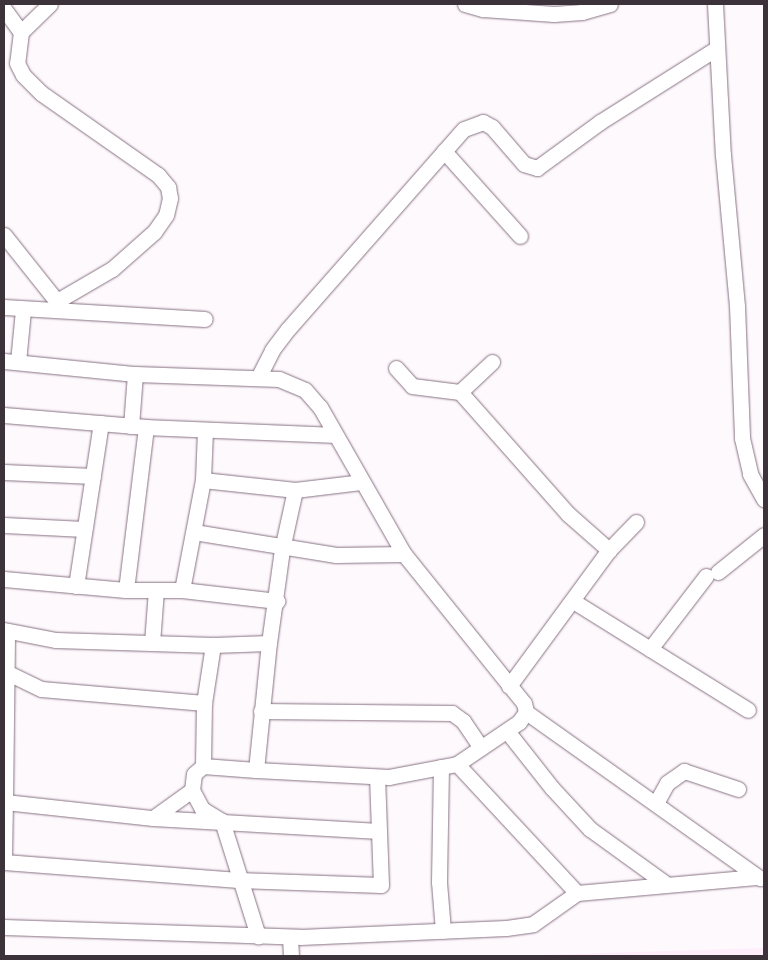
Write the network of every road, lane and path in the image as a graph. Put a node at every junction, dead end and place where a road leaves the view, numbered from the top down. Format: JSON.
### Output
{"nodes":[{"id":1,"x":50,"y":4,"type":"edge"},
{"id":2,"x":465,"y":4,"type":"edge"},
{"id":3,"x":610,"y":4,"type":"edge"},
{"id":4,"x":715,"y":4,"type":"edge"},
{"id":5,"x":4,"y":9,"type":"edge"},
{"id":6,"x":552,"y":9,"type":"edge"},
{"id":7,"x":21,"y":32,"type":"junction"},
{"id":8,"x":718,"y":48,"type":"junction"},
{"id":9,"x":444,"y":151,"type":"junction"},
{"id":10,"x":4,"y":235,"type":"edge"},
{"id":11,"x":520,"y":236,"type":"dead end"},
{"id":12,"x":60,"y":305,"type":"junction"},
{"id":13,"x":4,"y":307,"type":"edge"},
{"id":14,"x":23,"y":310,"type":"junction"},
{"id":15,"x":205,"y":319,"type":"dead end"},
{"id":16,"x":11,"y":361,"type":"edge"},
{"id":17,"x":492,"y":362,"type":"dead end"},
{"id":18,"x":396,"y":368,"type":"dead end"},
{"id":19,"x":135,"y":374,"type":"junction"},
{"id":20,"x":258,"y":378,"type":"junction"},
{"id":21,"x":460,"y":392,"type":"junction"},
{"id":22,"x":4,"y":415,"type":"edge"},
{"id":23,"x":101,"y":424,"type":"junction"},
{"id":24,"x":139,"y":426,"type":"junction"},
{"id":25,"x":205,"y":430,"type":"junction"},
{"id":26,"x":335,"y":435,"type":"junction"},
{"id":27,"x":4,"y":472,"type":"edge"},
{"id":28,"x":93,"y":476,"type":"junction"},
{"id":29,"x":203,"y":480,"type":"junction"},
{"id":30,"x":360,"y":482,"type":"junction"},
{"id":31,"x":296,"y":490,"type":"junction"},
{"id":32,"x":764,"y":499,"type":"edge"},
{"id":33,"x":636,"y":522,"type":"dead end"},
{"id":34,"x":4,"y":525,"type":"edge"},
{"id":35,"x":84,"y":529,"type":"junction"},
{"id":36,"x":4,"y":530,"type":"edge"},
{"id":37,"x":194,"y":532,"type":"junction"},
{"id":38,"x":764,"y":535,"type":"edge"},
{"id":39,"x":282,"y":549,"type":"junction"},
{"id":40,"x":609,"y":550,"type":"junction"},
{"id":41,"x":404,"y":554,"type":"junction"},
{"id":42,"x":4,"y":579,"type":"edge"},
{"id":43,"x":76,"y":586,"type":"junction"},
{"id":44,"x":126,"y":590,"type":"junction"},
{"id":45,"x":156,"y":590,"type":"junction"},
{"id":46,"x":182,"y":590,"type":"junction"},
{"id":47,"x":277,"y":601,"type":"junction"},
{"id":48,"x":573,"y":601,"type":"junction"},
{"id":49,"x":5,"y":631,"type":"edge"},
{"id":50,"x":269,"y":643,"type":"junction"},
{"id":51,"x":152,"y":644,"type":"junction"},
{"id":52,"x":213,"y":645,"type":"junction"},
{"id":53,"x":650,"y":649,"type":"junction"},
{"id":54,"x":6,"y":672,"type":"junction"},
{"id":55,"x":509,"y":686,"type":"junction"},
{"id":56,"x":204,"y":703,"type":"junction"},
{"id":57,"x":748,"y":710,"type":"dead end"},
{"id":58,"x":261,"y":712,"type":"junction"},
{"id":59,"x":526,"y":712,"type":"junction"},
{"id":60,"x":507,"y":731,"type":"junction"},
{"id":61,"x":481,"y":748,"type":"junction"},
{"id":62,"x":457,"y":764,"type":"junction"},
{"id":63,"x":203,"y":766,"type":"junction"},
{"id":64,"x":441,"y":767,"type":"junction"},
{"id":65,"x":256,"y":770,"type":"junction"},
{"id":66,"x":377,"y":777,"type":"junction"},
{"id":67,"x":738,"y":789,"type":"dead end"},
{"id":68,"x":192,"y":790,"type":"junction"},
{"id":69,"x":5,"y":802,"type":"junction"},
{"id":70,"x":656,"y":803,"type":"junction"},
{"id":71,"x":152,"y":818,"type":"junction"},
{"id":72,"x":222,"y":822,"type":"junction"},
{"id":73,"x":379,"y":831,"type":"junction"},
{"id":74,"x":4,"y":858,"type":"edge"},
{"id":75,"x":4,"y":862,"type":"edge"},
{"id":76,"x":760,"y":878,"type":"edge"},
{"id":77,"x":238,"y":880,"type":"junction"},
{"id":78,"x":665,"y":883,"type":"junction"},
{"id":79,"x":577,"y":893,"type":"junction"},
{"id":80,"x":4,"y":927,"type":"edge"},
{"id":81,"x":443,"y":931,"type":"junction"},
{"id":82,"x":258,"y":936,"type":"junction"},
{"id":83,"x":290,"y":937,"type":"junction"},
{"id":84,"x":291,"y":956,"type":"edge"}],
"edges":[{"from":1,"to":7,"type":"street"},
{"from":2,"to":6,"type":"street"},
{"from":3,"to":6,"type":"street"},
{"from":4,"to":8,"type":"street"},
{"from":5,"to":7,"type":"street"},
{"from":7,"to":12,"type":"street"},
{"from":8,"to":9,"type":"street"},
{"from":8,"to":32,"type":"street"},
{"from":9,"to":11,"type":"street"},
{"from":9,"to":20,"type":"street"},
{"from":10,"to":12,"type":"street"},
{"from":12,"to":14,"type":"street"},
{"from":12,"to":15,"type":"street"},
{"from":13,"to":14,"type":"street"},
{"from":14,"to":16,"type":"street"},
{"from":16,"to":19,"type":"street"},
{"from":17,"to":21,"type":"street"},
{"from":18,"to":21,"type":"street"},
{"from":19,"to":20,"type":"street"},
{"from":19,"to":24,"type":"street"},
{"from":20,"to":26,"type":"street"},
{"from":21,"to":40,"type":"street"},
{"from":22,"to":23,"type":"street"},
{"from":23,"to":24,"type":"street"},
{"from":23,"to":28,"type":"street"},
{"from":24,"to":25,"type":"street"},
{"from":24,"to":44,"type":"street"},
{"from":25,"to":26,"type":"street"},
{"from":25,"to":29,"type":"street"},
{"from":26,"to":30,"type":"street"},
{"from":27,"to":28,"type":"street"},
{"from":28,"to":35,"type":"street"},
{"from":29,"to":31,"type":"street"},
{"from":29,"to":37,"type":"street"},
{"from":30,"to":31,"type":"street"},
{"from":30,"to":41,"type":"street"},
{"from":31,"to":39,"type":"street"},
{"from":33,"to":40,"type":"street"},
{"from":34,"to":35,"type":"street"},
{"from":34,"to":36,"type":"street"},
{"from":35,"to":43,"type":"street"},
{"from":37,"to":39,"type":"street"},
{"from":37,"to":46,"type":"street"},
{"from":38,"to":53,"type":"street"},
{"from":39,"to":41,"type":"street"},
{"from":39,"to":47,"type":"street"},
{"from":40,"to":48,"type":"street"},
{"from":41,"to":55,"type":"street"},
{"from":42,"to":43,"type":"street"},
{"from":43,"to":44,"type":"street"},
{"from":44,"to":45,"type":"street"},
{"from":45,"to":46,"type":"street"},
{"from":45,"to":51,"type":"street"},
{"from":46,"to":47,"type":"street"},
{"from":47,"to":50,"type":"street"},
{"from":48,"to":53,"type":"street"},
{"from":48,"to":55,"type":"street"},
{"from":49,"to":51,"type":"street"},
{"from":49,"to":54,"type":"street"},
{"from":50,"to":52,"type":"street"},
{"from":50,"to":58,"type":"street"},
{"from":51,"to":52,"type":"street"},
{"from":52,"to":56,"type":"street"},
{"from":53,"to":57,"type":"street"},
{"from":54,"to":56,"type":"street"},
{"from":54,"to":69,"type":"street"},
{"from":55,"to":59,"type":"street"},
{"from":56,"to":63,"type":"street"},
{"from":58,"to":61,"type":"street"},
{"from":58,"to":65,"type":"street"},
{"from":59,"to":60,"type":"street"},
{"from":59,"to":70,"type":"street"},
{"from":60,"to":61,"type":"street"},
{"from":60,"to":78,"type":"street"},
{"from":61,"to":62,"type":"street"},
{"from":62,"to":64,"type":"street"},
{"from":62,"to":79,"type":"street"},
{"from":63,"to":65,"type":"street"},
{"from":63,"to":68,"type":"street"},
{"from":64,"to":66,"type":"street"},
{"from":64,"to":81,"type":"street"},
{"from":65,"to":66,"type":"street"},
{"from":66,"to":73,"type":"street"},
{"from":67,"to":70,"type":"street"},
{"from":68,"to":71,"type":"street"},
{"from":68,"to":72,"type":"street"},
{"from":69,"to":71,"type":"street"},
{"from":69,"to":74,"type":"street"},
{"from":70,"to":76,"type":"street"},
{"from":71,"to":72,"type":"street"},
{"from":72,"to":73,"type":"street"},
{"from":72,"to":77,"type":"street"},
{"from":73,"to":77,"type":"street"},
{"from":75,"to":77,"type":"street"},
{"from":76,"to":78,"type":"street"},
{"from":77,"to":82,"type":"street"},
{"from":78,"to":79,"type":"street"},
{"from":79,"to":81,"type":"street"},
{"from":80,"to":82,"type":"street"},
{"from":81,"to":83,"type":"street"},
{"from":82,"to":83,"type":"street"},
{"from":83,"to":84,"type":"street"}]}
